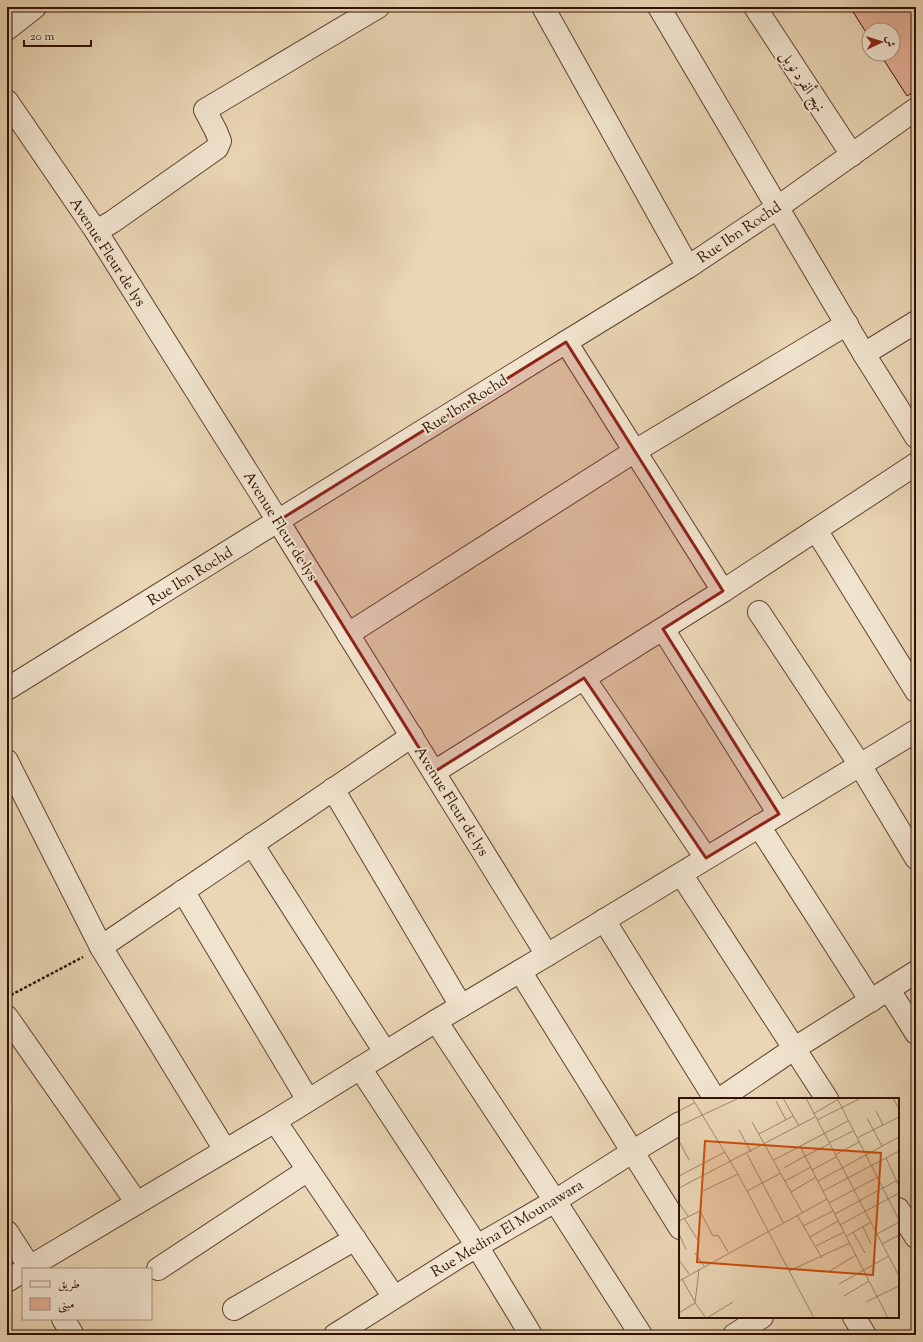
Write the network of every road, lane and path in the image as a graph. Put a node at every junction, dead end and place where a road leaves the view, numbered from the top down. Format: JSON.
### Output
{"nodes":[{"id":1,"x":35,"y":7,"type":"edge"},
{"id":2,"x":378,"y":7,"type":"edge"},
{"id":3,"x":543,"y":7,"type":"edge"},
{"id":4,"x":660,"y":7,"type":"edge"},
{"id":5,"x":755,"y":7,"type":"edge"},
{"id":6,"x":7,"y":29,"type":"edge"},
{"id":7,"x":7,"y":101,"type":"edge"},
{"id":8,"x":916,"y":109,"type":"edge"},
{"id":9,"x":852,"y":155,"type":"junction"},
{"id":10,"x":778,"y":207,"type":"junction"},
{"id":11,"x":96,"y":231,"type":"junction"},
{"id":12,"x":688,"y":267,"type":"junction"},
{"id":13,"x":916,"y":322,"type":"edge"},
{"id":14,"x":847,"y":324,"type":"junction"},
{"id":15,"x":566,"y":342,"type":"junction"},
{"id":16,"x":864,"y":354,"type":"junction"},
{"id":17,"x":916,"y":437,"type":"edge"},
{"id":18,"x":635,"y":451,"type":"junction"},
{"id":19,"x":916,"y":464,"type":"edge"},
{"id":20,"x":278,"y":521,"type":"junction"},
{"id":21,"x":816,"y":530,"type":"junction"},
{"id":22,"x":723,"y":591,"type":"junction"},
{"id":23,"x":759,"y":612,"type":"dead end"},
{"id":24,"x":663,"y":629,"type":"junction"},
{"id":25,"x":348,"y":634,"type":"junction"},
{"id":26,"x":584,"y":678,"type":"junction"},
{"id":27,"x":7,"y":689,"type":"edge"},
{"id":28,"x":916,"y":691,"type":"edge"},
{"id":29,"x":916,"y":731,"type":"edge"},
{"id":30,"x":412,"y":736,"type":"junction"},
{"id":31,"x":7,"y":761,"type":"edge"},
{"id":32,"x":860,"y":765,"type":"junction"},
{"id":33,"x":434,"y":772,"type":"junction"},
{"id":34,"x":333,"y":789,"type":"junction"},
{"id":35,"x":779,"y":814,"type":"junction"},
{"id":36,"x":759,"y":826,"type":"junction"},
{"id":37,"x":252,"y":844,"type":"junction"},
{"id":38,"x":706,"y":858,"type":"junction"},
{"id":39,"x":916,"y":858,"type":"edge"},
{"id":40,"x":681,"y":874,"type":"junction"},
{"id":41,"x":183,"y":891,"type":"junction"},
{"id":42,"x":604,"y":920,"type":"junction"},
{"id":43,"x":101,"y":947,"type":"junction"},
{"id":44,"x":547,"y":955,"type":"junction"},
{"id":45,"x":520,"y":971,"type":"junction"},
{"id":46,"x":916,"y":972,"type":"edge"},
{"id":47,"x":880,"y":995,"type":"junction"},
{"id":48,"x":7,"y":997,"type":"edge"},
{"id":49,"x":461,"y":1006,"type":"junction"},
{"id":50,"x":7,"y":1017,"type":"edge"},
{"id":51,"x":436,"y":1021,"type":"junction"},
{"id":52,"x":916,"y":1034,"type":"edge"},
{"id":53,"x":795,"y":1048,"type":"junction"},
{"id":54,"x":386,"y":1052,"type":"junction"},
{"id":55,"x":360,"y":1068,"type":"junction"},
{"id":56,"x":714,"y":1098,"type":"edge"},
{"id":57,"x":721,"y":1098,"type":"edge"},
{"id":58,"x":827,"y":1098,"type":"edge"},
{"id":59,"x":308,"y":1100,"type":"junction"},
{"id":60,"x":275,"y":1121,"type":"junction"},
{"id":61,"x":679,"y":1124,"type":"edge"},
{"id":62,"x":225,"y":1150,"type":"junction"},
{"id":63,"x":632,"y":1152,"type":"junction"},
{"id":64,"x":308,"y":1170,"type":"junction"},
{"id":65,"x":555,"y":1201,"type":"junction"},
{"id":66,"x":137,"y":1203,"type":"junction"},
{"id":67,"x":679,"y":1226,"type":"edge"},
{"id":68,"x":7,"y":1232,"type":"edge"},
{"id":69,"x":355,"y":1239,"type":"junction"},
{"id":70,"x":477,"y":1246,"type":"junction"},
{"id":71,"x":27,"y":1268,"type":"edge"},
{"id":72,"x":30,"y":1268,"type":"edge"},
{"id":73,"x":158,"y":1269,"type":"dead end"},
{"id":74,"x":22,"y":1272,"type":"edge"},
{"id":75,"x":7,"y":1281,"type":"edge"},
{"id":76,"x":394,"y":1297,"type":"junction"},
{"id":77,"x":234,"y":1309,"type":"dead end"},
{"id":78,"x":760,"y":1318,"type":"edge"},
{"id":79,"x":855,"y":1318,"type":"edge"},
{"id":80,"x":64,"y":1320,"type":"edge"},
{"id":81,"x":738,"y":1327,"type":"edge"},
{"id":82,"x":73,"y":1335,"type":"edge"},
{"id":83,"x":335,"y":1335,"type":"edge"},
{"id":84,"x":531,"y":1335,"type":"edge"},
{"id":85,"x":641,"y":1335,"type":"edge"},
{"id":86,"x":865,"y":1335,"type":"edge"}],
"edges":[{"from":1,"to":6,"type":"street"},
{"from":2,"to":11,"type":"street"},
{"from":3,"to":12,"type":"street"},
{"from":4,"to":10,"type":"street"},
{"from":5,"to":9,"type":"street","name":"نهج ألفرد نوبل"},
{"from":7,"to":11,"type":"street","name":"Avenue Fleur de lys"},
{"from":8,"to":9,"type":"street","name":"Rue Ibn Rochd"},
{"from":9,"to":10,"type":"street","name":"Rue Ibn Rochd"},
{"from":10,"to":12,"type":"street","name":"Rue Ibn Rochd"},
{"from":10,"to":14,"type":"street"},
{"from":11,"to":20,"type":"street","name":"Avenue Fleur de lys"},
{"from":12,"to":15,"type":"street","name":"Rue Ibn Rochd"},
{"from":13,"to":16,"type":"street"},
{"from":14,"to":16,"type":"street"},
{"from":14,"to":18,"type":"street"},
{"from":15,"to":18,"type":"street"},
{"from":15,"to":20,"type":"street","name":"Rue Ibn Rochd"},
{"from":16,"to":17,"type":"street"},
{"from":18,"to":22,"type":"street"},
{"from":18,"to":25,"type":"street"},
{"from":19,"to":21,"type":"street"},
{"from":20,"to":25,"type":"street","name":"Avenue Fleur de lys"},
{"from":20,"to":27,"type":"street","name":"Rue Ibn Rochd"},
{"from":21,"to":22,"type":"street"},
{"from":21,"to":28,"type":"street"},
{"from":22,"to":24,"type":"street"},
{"from":23,"to":32,"type":"street"},
{"from":24,"to":26,"type":"street"},
{"from":24,"to":35,"type":"street"},
{"from":25,"to":30,"type":"street","name":"Avenue Fleur de lys"},
{"from":26,"to":33,"type":"street"},
{"from":26,"to":38,"type":"street"},
{"from":29,"to":32,"type":"street"},
{"from":30,"to":33,"type":"street","name":"Avenue Fleur de lys"},
{"from":30,"to":34,"type":"street"},
{"from":31,"to":43,"type":"street"},
{"from":32,"to":35,"type":"street"},
{"from":32,"to":39,"type":"street"},
{"from":33,"to":44,"type":"street","name":"Avenue Fleur de lys"},
{"from":34,"to":37,"type":"street"},
{"from":34,"to":49,"type":"street"},
{"from":35,"to":36,"type":"street"},
{"from":36,"to":38,"type":"street"},
{"from":36,"to":47,"type":"street"},
{"from":37,"to":41,"type":"street"},
{"from":37,"to":54,"type":"street"},
{"from":38,"to":40,"type":"street"},
{"from":40,"to":42,"type":"street"},
{"from":40,"to":53,"type":"street"},
{"from":41,"to":43,"type":"street"},
{"from":41,"to":59,"type":"street"},
{"from":42,"to":44,"type":"street"},
{"from":42,"to":56,"type":"street"},
{"from":43,"to":48,"type":"path"},
{"from":43,"to":62,"type":"street"},
{"from":44,"to":45,"type":"street"},
{"from":45,"to":49,"type":"street"},
{"from":45,"to":63,"type":"street"},
{"from":46,"to":47,"type":"street"},
{"from":47,"to":52,"type":"street"},
{"from":47,"to":53,"type":"street"},
{"from":49,"to":51,"type":"street"},
{"from":50,"to":66,"type":"street"},
{"from":51,"to":54,"type":"street"},
{"from":51,"to":65,"type":"street"},
{"from":53,"to":57,"type":"street"},
{"from":53,"to":58,"type":"street"},
{"from":54,"to":55,"type":"street"},
{"from":55,"to":59,"type":"street"},
{"from":55,"to":70,"type":"street"},
{"from":59,"to":60,"type":"street"},
{"from":60,"to":62,"type":"street"},
{"from":60,"to":64,"type":"street"},
{"from":61,"to":63,"type":"street","name":"Rue Medina El Mounawara"},
{"from":62,"to":66,"type":"street"},
{"from":63,"to":65,"type":"street","name":"Rue Medina El Mounawara"},
{"from":63,"to":67,"type":"street"},
{"from":64,"to":69,"type":"street"},
{"from":64,"to":73,"type":"street"},
{"from":65,"to":70,"type":"street","name":"Rue Medina El Mounawara"},
{"from":65,"to":85,"type":"street"},
{"from":66,"to":72,"type":"street"},
{"from":68,"to":71,"type":"street"},
{"from":69,"to":76,"type":"street"},
{"from":69,"to":77,"type":"street"},
{"from":70,"to":76,"type":"street","name":"Rue Medina El Mounawara"},
{"from":70,"to":84,"type":"street"},
{"from":74,"to":75,"type":"street"},
{"from":76,"to":83,"type":"street","name":"Rue Medina El Mounawara"},
{"from":78,"to":81,"type":"street"},
{"from":79,"to":86,"type":"street"},
{"from":80,"to":82,"type":"street"}]}
